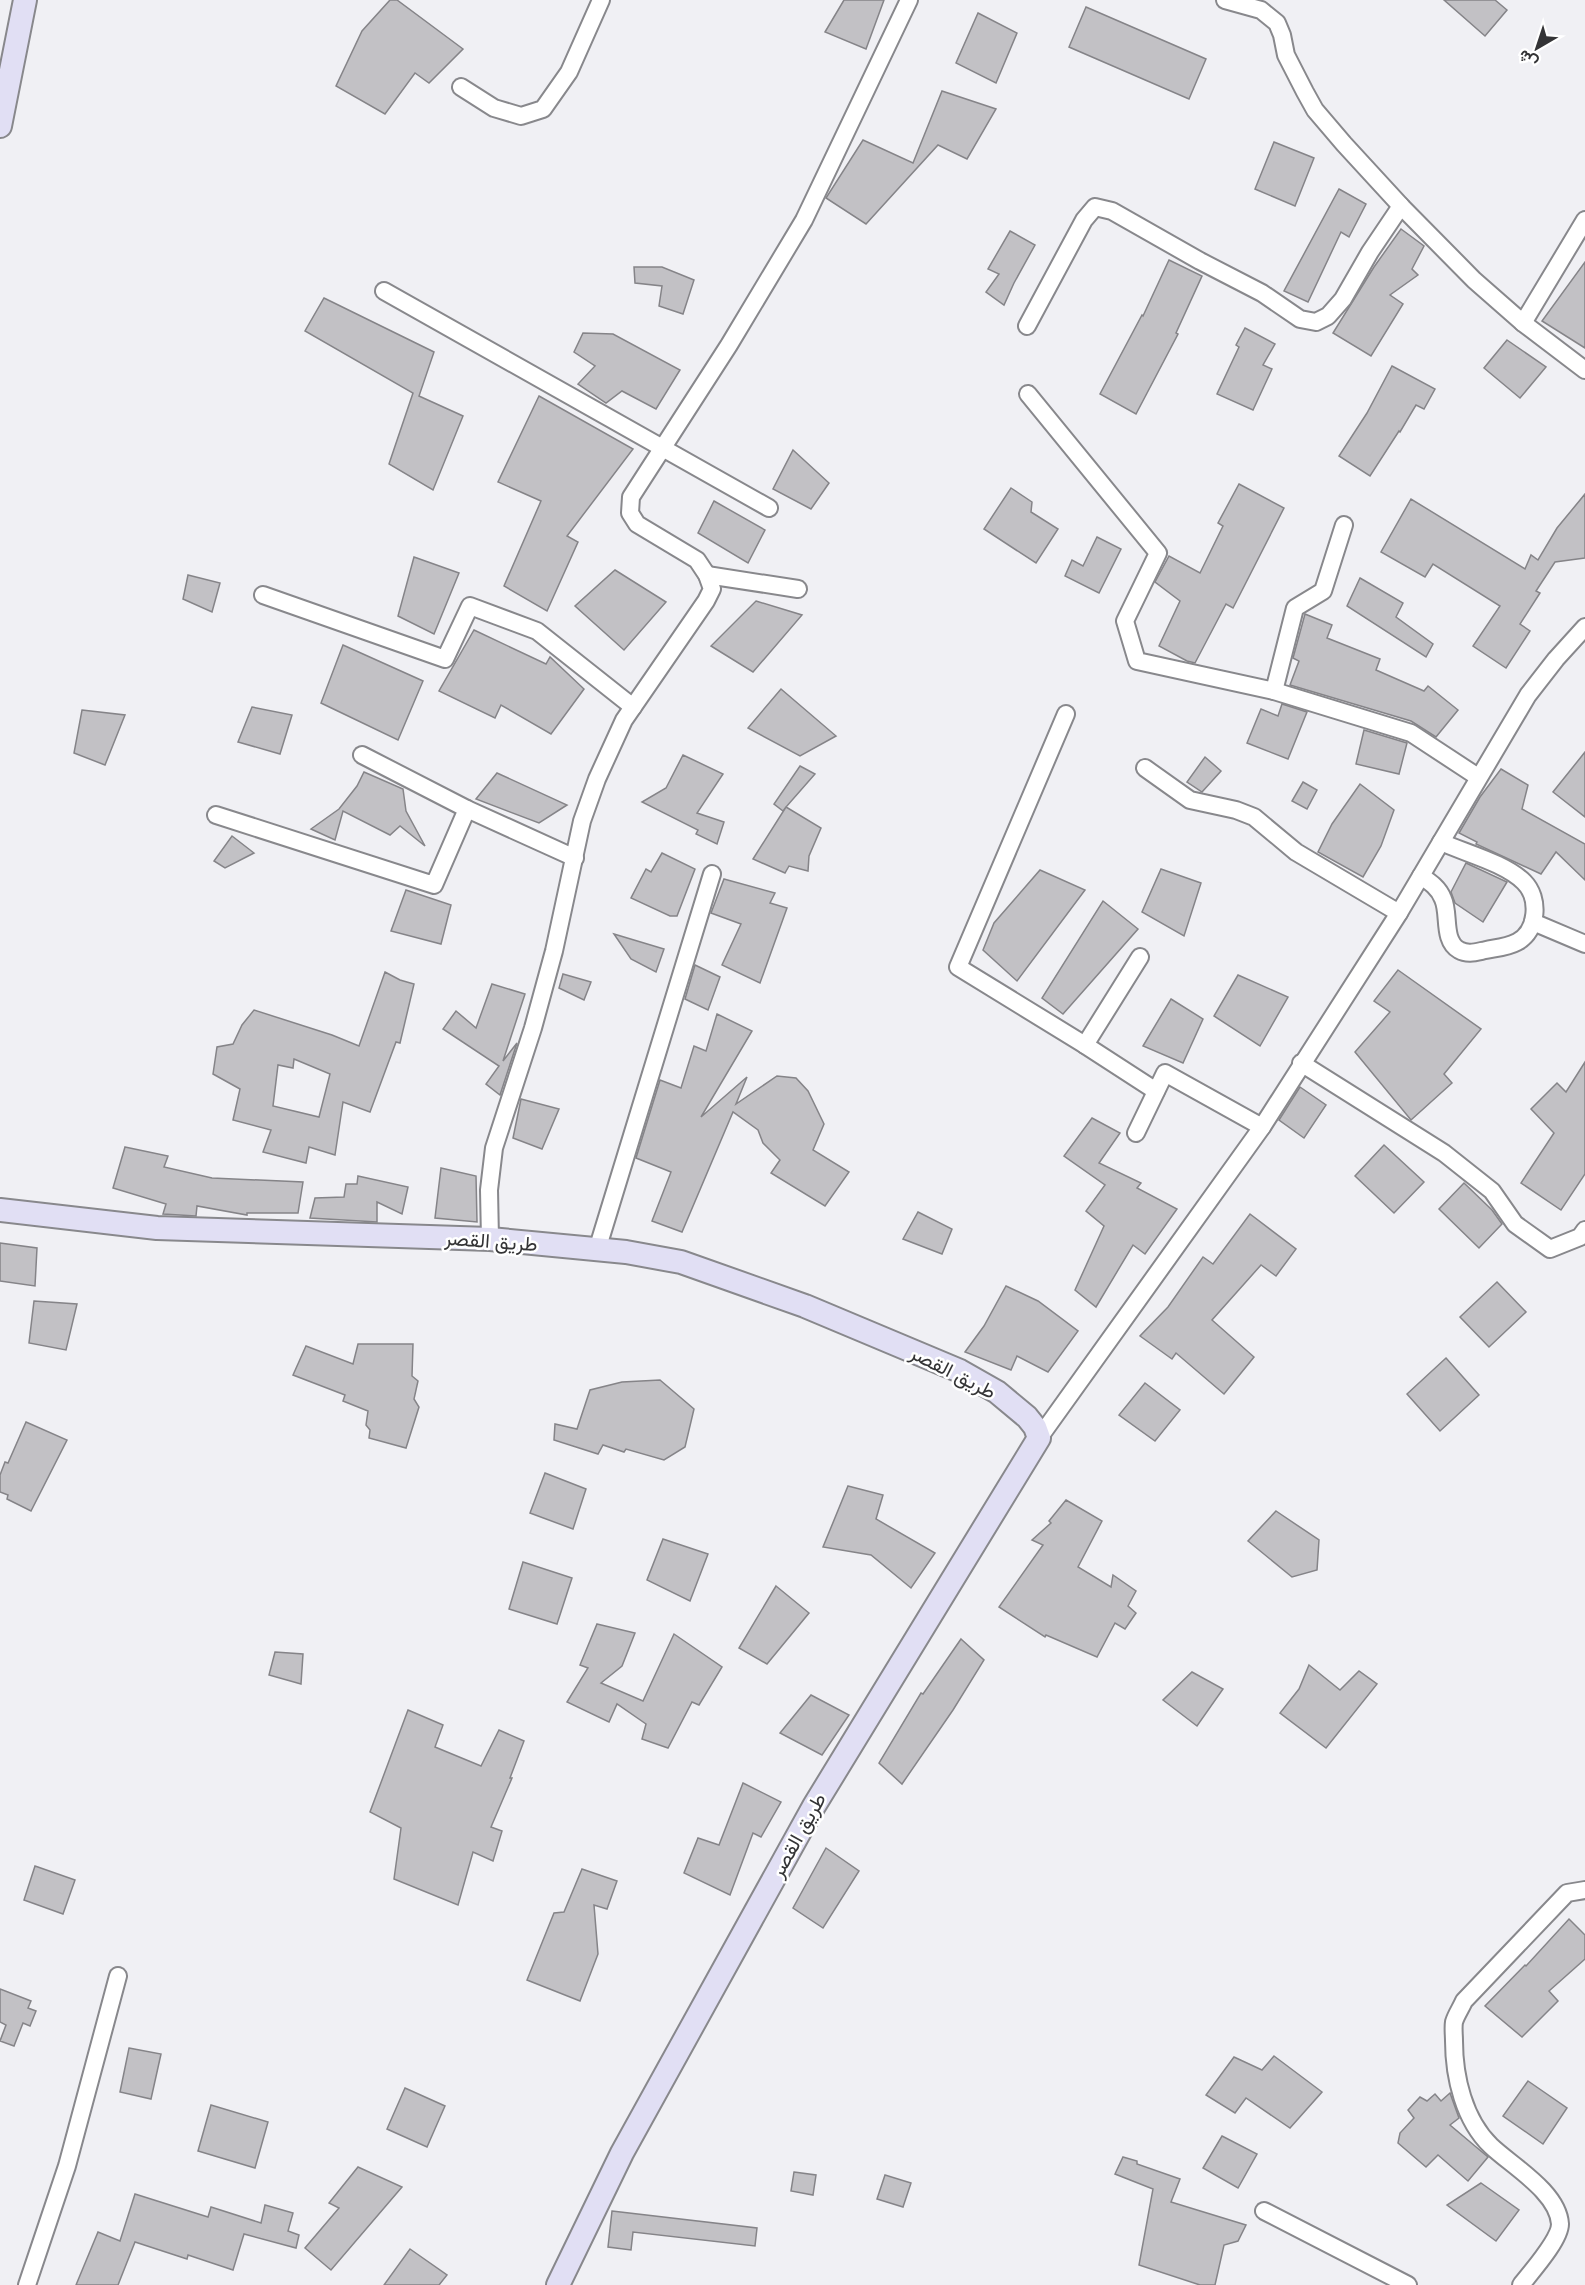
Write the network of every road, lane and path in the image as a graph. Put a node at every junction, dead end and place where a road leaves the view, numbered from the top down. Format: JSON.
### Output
{"nodes":[{"id":1,"x":25,"y":0,"type":"edge"},
{"id":2,"x":601,"y":0,"type":"edge"},
{"id":3,"x":909,"y":0,"type":"edge"},
{"id":4,"x":1225,"y":0,"type":"edge"},
{"id":5,"x":461,"y":87,"type":"dead end"},
{"id":6,"x":0,"y":126,"type":"edge"},
{"id":7,"x":1401,"y":206,"type":"junction"},
{"id":8,"x":1585,"y":220,"type":"edge"},
{"id":9,"x":384,"y":291,"type":"dead end"},
{"id":10,"x":1523,"y":323,"type":"junction"},
{"id":11,"x":1027,"y":326,"type":"dead end"},
{"id":12,"x":1585,"y":370,"type":"edge"},
{"id":13,"x":1028,"y":394,"type":"dead end"},
{"id":14,"x":663,"y":447,"type":"junction"},
{"id":15,"x":769,"y":508,"type":"dead end"},
{"id":16,"x":1344,"y":525,"type":"dead end"},
{"id":17,"x":707,"y":574,"type":"junction"},
{"id":18,"x":798,"y":589,"type":"dead end"},
{"id":19,"x":263,"y":595,"type":"dead end"},
{"id":20,"x":1585,"y":627,"type":"edge"},
{"id":21,"x":1274,"y":691,"type":"junction"},
{"id":22,"x":633,"y":707,"type":"junction"},
{"id":23,"x":1066,"y":714,"type":"dead end"},
{"id":24,"x":362,"y":755,"type":"dead end"},
{"id":25,"x":1145,"y":768,"type":"dead end"},
{"id":26,"x":1478,"y":777,"type":"junction"},
{"id":27,"x":467,"y":809,"type":"junction"},
{"id":28,"x":216,"y":815,"type":"dead end"},
{"id":29,"x":1441,"y":842,"type":"junction"},
{"id":30,"x":575,"y":858,"type":"junction"},
{"id":31,"x":712,"y":874,"type":"dead end"},
{"id":32,"x":1421,"y":876,"type":"junction"},
{"id":33,"x":1399,"y":913,"type":"junction"},
{"id":34,"x":1533,"y":922,"type":"junction"},
{"id":35,"x":1585,"y":944,"type":"edge"},
{"id":36,"x":1140,"y":957,"type":"dead end"},
{"id":37,"x":1085,"y":1046,"type":"junction"},
{"id":38,"x":1301,"y":1063,"type":"junction"},
{"id":39,"x":1156,"y":1091,"type":"junction"},
{"id":40,"x":1262,"y":1127,"type":"junction"},
{"id":41,"x":1137,"y":1133,"type":"dead end"},
{"id":42,"x":0,"y":1210,"type":"edge"},
{"id":43,"x":1585,"y":1230,"type":"edge"},
{"id":44,"x":490,"y":1239,"type":"junction"},
{"id":45,"x":597,"y":1250,"type":"junction"},
{"id":46,"x":1039,"y":1438,"type":"junction"},
{"id":47,"x":1585,"y":1890,"type":"edge"},
{"id":48,"x":118,"y":1976,"type":"dead end"},
{"id":49,"x":1264,"y":2211,"type":"dead end"},
{"id":50,"x":27,"y":2285,"type":"edge"},
{"id":51,"x":558,"y":2285,"type":"edge"},
{"id":52,"x":1408,"y":2285,"type":"edge"},
{"id":53,"x":1521,"y":2285,"type":"edge"}],
"edges":[{"from":1,"to":6,"type":"street"},
{"from":2,"to":5,"type":"street"},
{"from":3,"to":14,"type":"street"},
{"from":4,"to":7,"type":"street"},
{"from":7,"to":10,"type":"street"},
{"from":7,"to":11,"type":"street"},
{"from":8,"to":10,"type":"street"},
{"from":9,"to":14,"type":"street"},
{"from":10,"to":12,"type":"street"},
{"from":13,"to":21,"type":"street"},
{"from":14,"to":15,"type":"street"},
{"from":14,"to":17,"type":"street"},
{"from":16,"to":21,"type":"street"},
{"from":17,"to":18,"type":"street"},
{"from":17,"to":22,"type":"street"},
{"from":19,"to":22,"type":"street"},
{"from":20,"to":26,"type":"street"},
{"from":21,"to":26,"type":"street"},
{"from":22,"to":30,"type":"street"},
{"from":23,"to":37,"type":"street"},
{"from":24,"to":27,"type":"street"},
{"from":25,"to":33,"type":"street"},
{"from":26,"to":29,"type":"street"},
{"from":27,"to":28,"type":"street"},
{"from":27,"to":30,"type":"street"},
{"from":29,"to":32,"type":"street"},
{"from":29,"to":34,"type":"street"},
{"from":30,"to":44,"type":"street"},
{"from":31,"to":45,"type":"street"},
{"from":32,"to":33,"type":"street"},
{"from":32,"to":34,"type":"street"},
{"from":33,"to":38,"type":"street"},
{"from":34,"to":35,"type":"street"},
{"from":36,"to":37,"type":"street"},
{"from":37,"to":39,"type":"street"},
{"from":38,"to":40,"type":"street"},
{"from":38,"to":43,"type":"street"},
{"from":39,"to":40,"type":"street"},
{"from":39,"to":41,"type":"street"},
{"from":40,"to":46,"type":"street"},
{"from":42,"to":44,"type":"street","name":"طريق القصر"},
{"from":44,"to":45,"type":"street","name":"طريق القصر"},
{"from":45,"to":46,"type":"street","name":"طريق القصر"},
{"from":46,"to":51,"type":"street","name":"طريق القصر"},
{"from":47,"to":53,"type":"street"},
{"from":48,"to":50,"type":"street"},
{"from":49,"to":52,"type":"street"}]}
